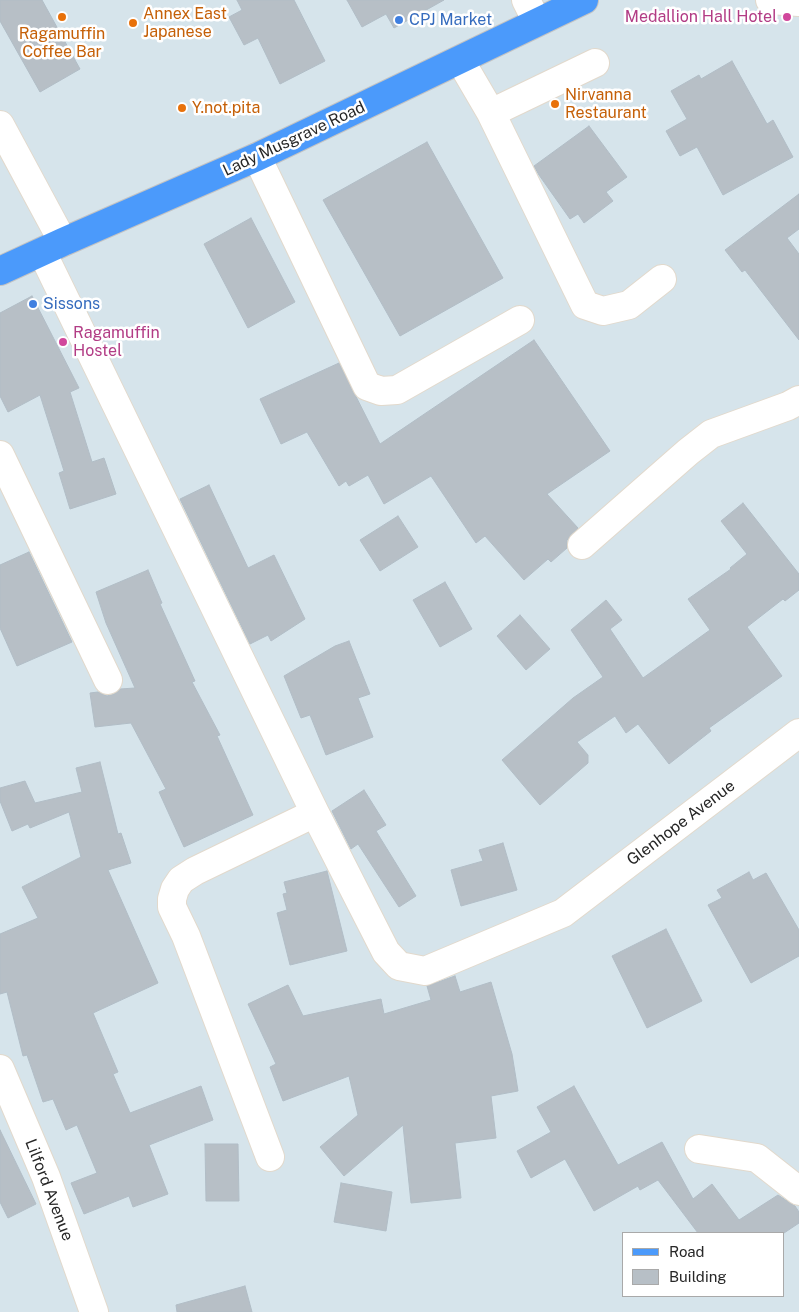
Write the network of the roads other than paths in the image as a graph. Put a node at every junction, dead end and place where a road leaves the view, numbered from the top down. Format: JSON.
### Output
{"nodes":[{"id":1,"x":584,"y":0,"type":"edge"},
{"id":2,"x":770,"y":0,"type":"edge"},
{"id":3,"x":799,"y":2,"type":"edge"},
{"id":4,"x":531,"y":11,"type":"edge"},
{"id":5,"x":460,"y":60,"type":"junction"},
{"id":6,"x":595,"y":63,"type":"dead end"},
{"id":7,"x":491,"y":112,"type":"junction"},
{"id":8,"x":0,"y":125,"type":"edge"},
{"id":9,"x":257,"y":158,"type":"junction"},
{"id":10,"x":52,"y":247,"type":"junction"},
{"id":11,"x":0,"y":271,"type":"edge"},
{"id":12,"x":662,"y":280,"type":"dead end"},
{"id":13,"x":520,"y":320,"type":"dead end"},
{"id":14,"x":799,"y":400,"type":"edge"},
{"id":15,"x":0,"y":455,"type":"edge"},
{"id":16,"x":582,"y":545,"type":"dead end"},
{"id":17,"x":108,"y":680,"type":"dead end"},
{"id":18,"x":799,"y":733,"type":"edge"},
{"id":19,"x":315,"y":813,"type":"junction"},
{"id":20,"x":0,"y":1069,"type":"edge"},
{"id":21,"x":699,"y":1149,"type":"dead end"},
{"id":22,"x":270,"y":1157,"type":"dead end"},
{"id":23,"x":799,"y":1191,"type":"edge"},
{"id":24,"x":94,"y":1312,"type":"edge"}],
"edges":[{"from":1,"to":4,"type":"main road","name":"Lady Musgrave Road"},
{"from":2,"to":3,"type":"street"},
{"from":4,"to":5,"type":"main road","name":"Lady Musgrave Road"},
{"from":5,"to":7,"type":"street"},
{"from":5,"to":9,"type":"main road","name":"Lady Musgrave Road"},
{"from":6,"to":7,"type":"street"},
{"from":7,"to":12,"type":"street"},
{"from":8,"to":10,"type":"street","name":"Glenhope Avenue"},
{"from":9,"to":10,"type":"main road","name":"Lady Musgrave Road"},
{"from":9,"to":13,"type":"street"},
{"from":10,"to":11,"type":"main road","name":"Lady Musgrave Road"},
{"from":10,"to":19,"type":"street","name":"Glenhope Avenue"},
{"from":14,"to":16,"type":"street"},
{"from":15,"to":17,"type":"street"},
{"from":18,"to":19,"type":"street","name":"Glenhope Avenue"},
{"from":19,"to":22,"type":"street"},
{"from":20,"to":24,"type":"street","name":"Lilford Avenue"},
{"from":21,"to":23,"type":"street"}]}
